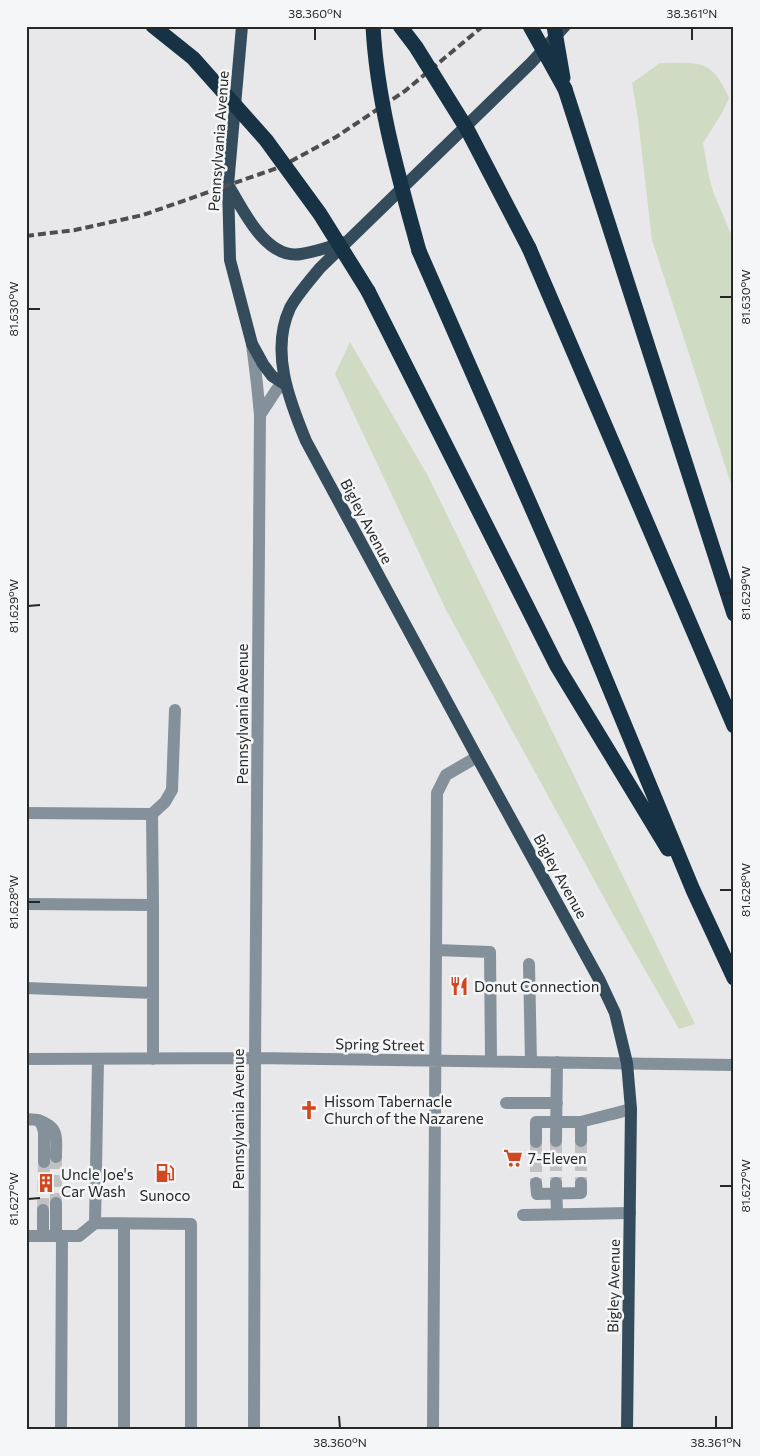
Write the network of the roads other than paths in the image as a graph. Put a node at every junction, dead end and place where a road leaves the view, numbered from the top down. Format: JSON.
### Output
{"nodes":[{"id":1,"x":153,"y":26,"type":"edge"},
{"id":2,"x":242,"y":26,"type":"edge"},
{"id":3,"x":373,"y":26,"type":"edge"},
{"id":4,"x":400,"y":26,"type":"edge"},
{"id":5,"x":530,"y":26,"type":"edge"},
{"id":6,"x":554,"y":26,"type":"edge"},
{"id":7,"x":565,"y":26,"type":"edge"},
{"id":8,"x":565,"y":89,"type":"junction"},
{"id":9,"x":228,"y":186,"type":"junction"},
{"id":10,"x":348,"y":241,"type":"junction"},
{"id":11,"x":252,"y":344,"type":"junction"},
{"id":12,"x":286,"y":385,"type":"junction"},
{"id":13,"x":260,"y":415,"type":"junction"},
{"id":14,"x":734,"y":614,"type":"edge"},
{"id":15,"x":175,"y":710,"type":"dead end"},
{"id":16,"x":734,"y":726,"type":"edge"},
{"id":17,"x":477,"y":757,"type":"junction"},
{"id":18,"x":26,"y":813,"type":"edge"},
{"id":19,"x":152,"y":814,"type":"junction"},
{"id":20,"x":693,"y":890,"type":"junction"},
{"id":21,"x":26,"y":904,"type":"edge"},
{"id":22,"x":152,"y":905,"type":"junction"},
{"id":23,"x":436,"y":950,"type":"junction"},
{"id":24,"x":529,"y":964,"type":"dead end"},
{"id":25,"x":734,"y":978,"type":"edge"},
{"id":26,"x":26,"y":988,"type":"edge"},
{"id":27,"x":152,"y":993,"type":"junction"},
{"id":28,"x":255,"y":1058,"type":"junction"},
{"id":29,"x":26,"y":1059,"type":"edge"},
{"id":30,"x":153,"y":1059,"type":"junction"},
{"id":31,"x":98,"y":1060,"type":"junction"},
{"id":32,"x":436,"y":1061,"type":"junction"},
{"id":33,"x":491,"y":1062,"type":"junction"},
{"id":34,"x":531,"y":1062,"type":"junction"},
{"id":35,"x":557,"y":1062,"type":"junction"},
{"id":36,"x":627,"y":1063,"type":"junction"},
{"id":37,"x":734,"y":1065,"type":"edge"},
{"id":38,"x":506,"y":1103,"type":"dead end"},
{"id":39,"x":556,"y":1103,"type":"junction"},
{"id":40,"x":631,"y":1109,"type":"junction"},
{"id":41,"x":32,"y":1120,"type":"edge"},
{"id":42,"x":556,"y":1122,"type":"junction"},
{"id":43,"x":581,"y":1122,"type":"junction"},
{"id":44,"x":556,"y":1141,"type":"tunnel mouth"},
{"id":45,"x":581,"y":1141,"type":"tunnel mouth"},
{"id":46,"x":536,"y":1142,"type":"tunnel mouth"},
{"id":47,"x":50,"y":1160,"type":"tunnel mouth"},
{"id":48,"x":536,"y":1183,"type":"dead end"},
{"id":49,"x":581,"y":1183,"type":"dead end"},
{"id":50,"x":556,"y":1188,"type":"junction"},
{"id":51,"x":56,"y":1203,"type":"tunnel mouth"},
{"id":52,"x":43,"y":1210,"type":"tunnel mouth"},
{"id":53,"x":630,"y":1213,"type":"junction"},
{"id":54,"x":557,"y":1214,"type":"junction"},
{"id":55,"x":524,"y":1215,"type":"dead end"},
{"id":56,"x":95,"y":1223,"type":"junction"},
{"id":57,"x":124,"y":1224,"type":"junction"},
{"id":58,"x":26,"y":1236,"type":"edge"},
{"id":59,"x":54,"y":1236,"type":"junction"},
{"id":60,"x":61,"y":1430,"type":"edge"},
{"id":61,"x":124,"y":1430,"type":"edge"},
{"id":62,"x":191,"y":1430,"type":"edge"},
{"id":63,"x":254,"y":1430,"type":"edge"},
{"id":64,"x":433,"y":1430,"type":"edge"},
{"id":65,"x":627,"y":1430,"type":"edge"}],
"edges":[{"from":1,"to":20,"type":"highway","bridge":true},
{"from":2,"to":9,"type":"main road","name":"Pennsylvania Avenue"},
{"from":3,"to":20,"type":"highway","bridge":true},
{"from":4,"to":16,"type":"highway","bridge":true},
{"from":5,"to":8,"type":"highway","bridge":true},
{"from":6,"to":8,"type":"highway","bridge":true},
{"from":7,"to":10,"type":"main road","name":"Bigley Avenue"},
{"from":8,"to":14,"type":"highway"},
{"from":9,"to":10,"type":"main road"},
{"from":9,"to":11,"type":"main road","name":"Pennsylvania Avenue"},
{"from":10,"to":12,"type":"main road","name":"Bigley Avenue"},
{"from":11,"to":12,"type":"main road","name":"Pennsylvania Avenue"},
{"from":11,"to":13,"type":"street","name":"Pennsylvania Avenue"},
{"from":12,"to":13,"type":"street"},
{"from":12,"to":17,"type":"main road","name":"Bigley Avenue"},
{"from":13,"to":28,"type":"street","name":"Pennsylvania Avenue"},
{"from":15,"to":19,"type":"street"},
{"from":17,"to":23,"type":"street"},
{"from":17,"to":36,"type":"main road","name":"Bigley Avenue"},
{"from":18,"to":19,"type":"street"},
{"from":19,"to":22,"type":"street"},
{"from":20,"to":25,"type":"highway"},
{"from":21,"to":22,"type":"street"},
{"from":22,"to":27,"type":"street"},
{"from":23,"to":32,"type":"street"},
{"from":23,"to":33,"type":"street"},
{"from":24,"to":34,"type":"street"},
{"from":26,"to":27,"type":"street"},
{"from":27,"to":30,"type":"street"},
{"from":28,"to":30,"type":"street","name":"Spring Street"},
{"from":28,"to":32,"type":"street","name":"Spring Street"},
{"from":28,"to":63,"type":"street","name":"Pennsylvania Avenue"},
{"from":29,"to":31,"type":"street","name":"Spring Street"},
{"from":30,"to":31,"type":"street","name":"Spring Street"},
{"from":31,"to":56,"type":"street"},
{"from":32,"to":33,"type":"street","name":"Spring Street"},
{"from":32,"to":64,"type":"street"},
{"from":33,"to":34,"type":"street","name":"Spring Street"},
{"from":34,"to":35,"type":"street","name":"Spring Street"},
{"from":35,"to":36,"type":"street","name":"Spring Street"},
{"from":35,"to":39,"type":"street"},
{"from":36,"to":37,"type":"street","name":"Spring Street"},
{"from":36,"to":40,"type":"main road","name":"Bigley Avenue"},
{"from":38,"to":39,"type":"street"},
{"from":39,"to":42,"type":"street"},
{"from":40,"to":43,"type":"street"},
{"from":40,"to":53,"type":"main road","name":"Bigley Avenue"},
{"from":41,"to":47,"type":"street"},
{"from":42,"to":43,"type":"street"},
{"from":42,"to":44,"type":"street"},
{"from":42,"to":46,"type":"street"},
{"from":43,"to":45,"type":"street"},
{"from":48,"to":50,"type":"street"},
{"from":49,"to":50,"type":"street"},
{"from":50,"to":54,"type":"street"},
{"from":51,"to":59,"type":"street"},
{"from":52,"to":59,"type":"street"},
{"from":53,"to":54,"type":"street"},
{"from":53,"to":65,"type":"main road","name":"Bigley Avenue"},
{"from":54,"to":55,"type":"street"},
{"from":56,"to":57,"type":"street"},
{"from":56,"to":59,"type":"street"},
{"from":57,"to":61,"type":"street"},
{"from":57,"to":62,"type":"street"},
{"from":58,"to":59,"type":"street"},
{"from":59,"to":60,"type":"street"}]}
